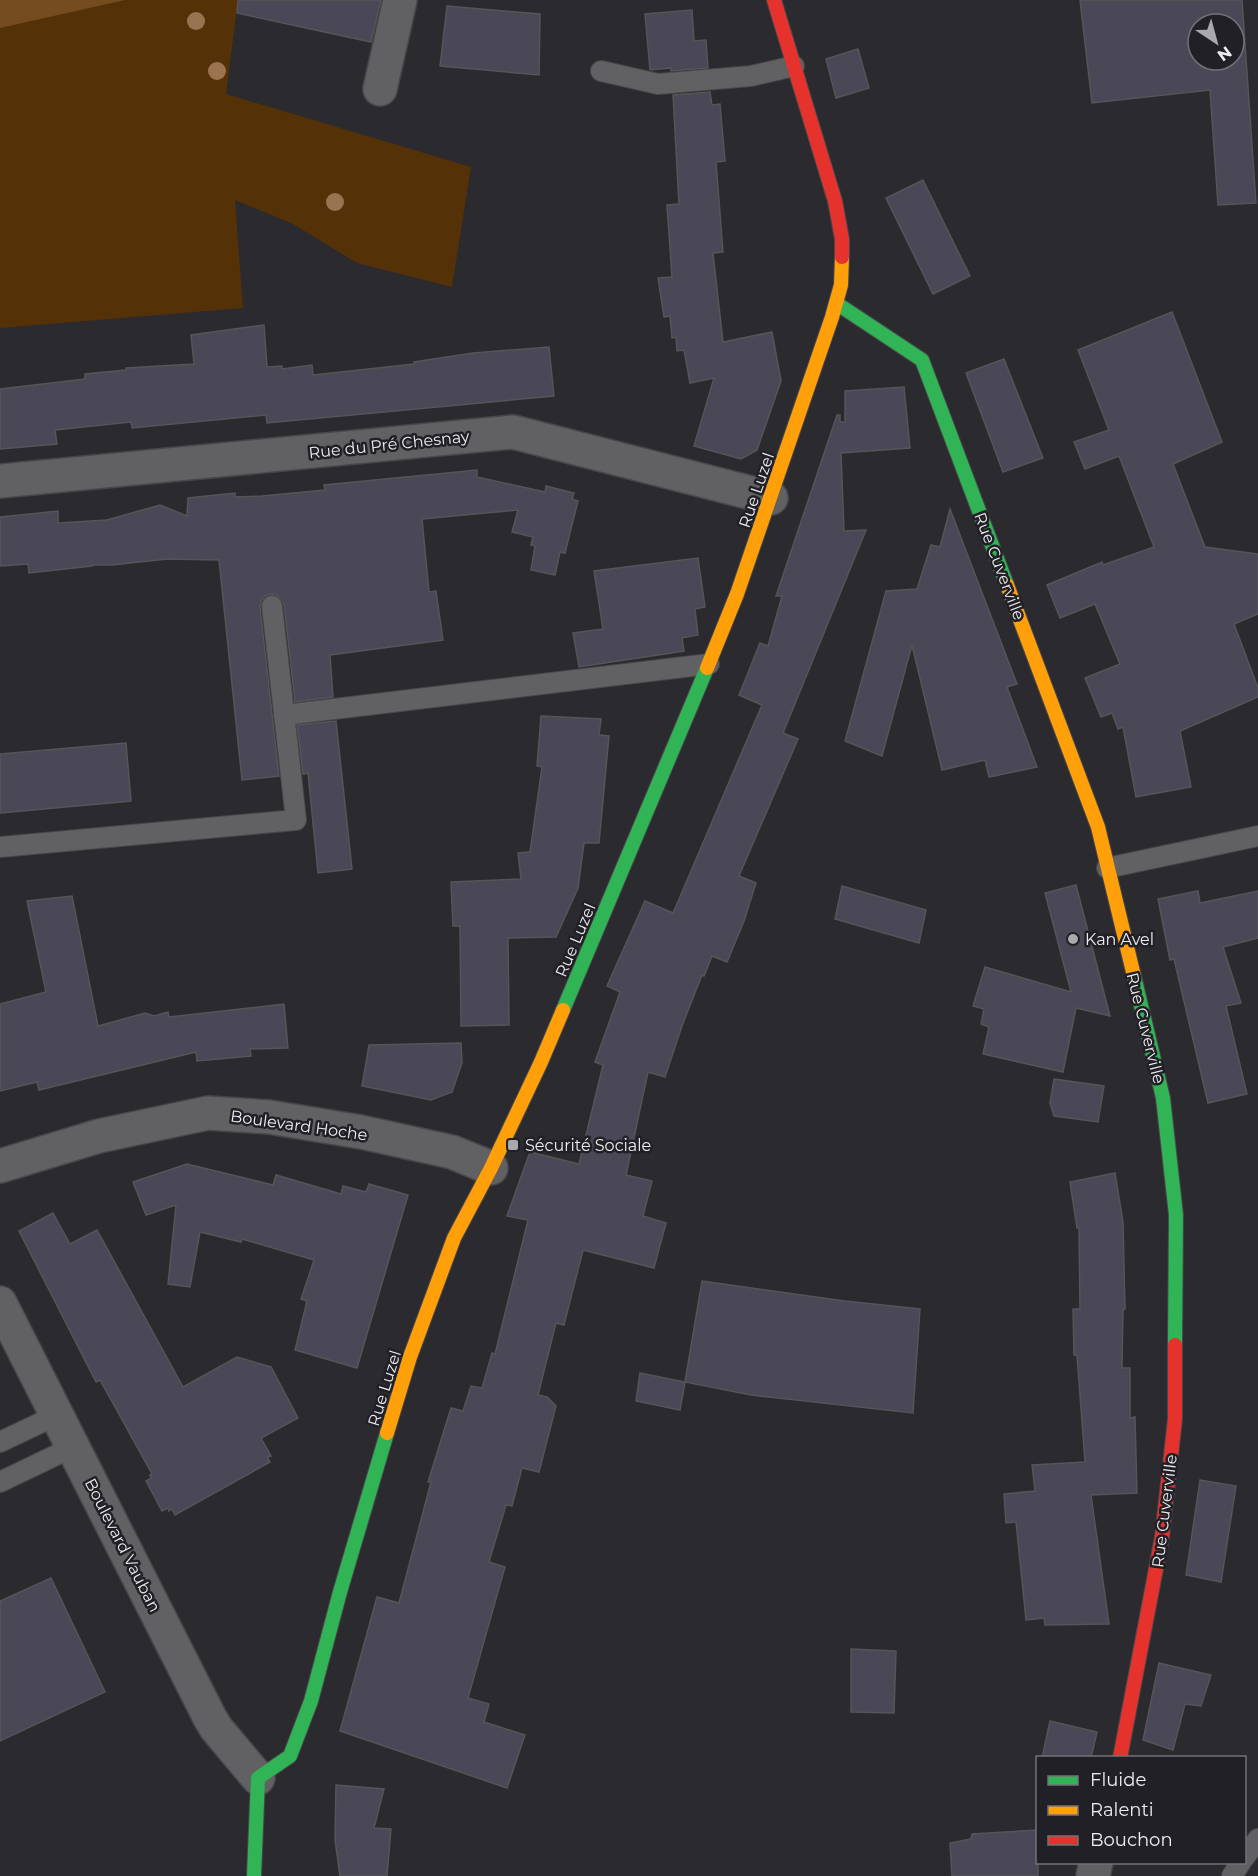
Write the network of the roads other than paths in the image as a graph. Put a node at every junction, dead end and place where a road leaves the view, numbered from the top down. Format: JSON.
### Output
{"nodes":[{"id":1,"x":400,"y":0,"type":"edge"},
{"id":2,"x":774,"y":0,"type":"edge"},
{"id":3,"x":794,"y":66,"type":"junction"},
{"id":4,"x":601,"y":71,"type":"dead end"},
{"id":5,"x":380,"y":89,"type":"dead end"},
{"id":6,"x":836,"y":303,"type":"junction"},
{"id":7,"x":0,"y":481,"type":"edge"},
{"id":8,"x":771,"y":498,"type":"junction"},
{"id":9,"x":272,"y":606,"type":"dead end"},
{"id":10,"x":709,"y":664,"type":"junction"},
{"id":11,"x":284,"y":715,"type":"junction"},
{"id":12,"x":1258,"y":836,"type":"edge"},
{"id":13,"x":0,"y":847,"type":"edge"},
{"id":14,"x":1107,"y":868,"type":"junction"},
{"id":15,"x":0,"y":1166,"type":"edge"},
{"id":16,"x":491,"y":1168,"type":"junction"},
{"id":17,"x":0,"y":1303,"type":"edge"},
{"id":18,"x":57,"y":1415,"type":"junction"},
{"id":19,"x":0,"y":1442,"type":"edge"},
{"id":20,"x":73,"y":1447,"type":"junction"},
{"id":21,"x":0,"y":1482,"type":"edge"},
{"id":22,"x":1120,"y":1756,"type":"edge"},
{"id":23,"x":258,"y":1778,"type":"junction"},
{"id":24,"x":1258,"y":1839,"type":"edge"},
{"id":25,"x":1246,"y":1857,"type":"edge"},
{"id":26,"x":255,"y":1876,"type":"edge"}],
"edges":[{"from":1,"to":5,"type":"street"},
{"from":2,"to":3,"type":"street","name":"Rue Luzel"},
{"from":3,"to":4,"type":"lane"},
{"from":3,"to":6,"type":"street","name":"Rue Luzel"},
{"from":6,"to":8,"type":"street","name":"Rue Luzel"},
{"from":6,"to":14,"type":"street","name":"Rue Cuverville"},
{"from":7,"to":8,"type":"street","name":"Rue du Pré Chesnay"},
{"from":8,"to":10,"type":"street","name":"Rue Luzel"},
{"from":9,"to":11,"type":"lane"},
{"from":10,"to":11,"type":"lane"},
{"from":10,"to":16,"type":"street","name":"Rue Luzel"},
{"from":11,"to":13,"type":"lane"},
{"from":12,"to":14,"type":"lane"},
{"from":14,"to":22,"type":"street","name":"Rue Cuverville"},
{"from":15,"to":16,"type":"street","name":"Boulevard Hoche"},
{"from":16,"to":23,"type":"street","name":"Rue Luzel"},
{"from":17,"to":18,"type":"street","name":"Boulevard Vauban"},
{"from":18,"to":19,"type":"lane"},
{"from":18,"to":20,"type":"street","name":"Boulevard Vauban"},
{"from":20,"to":21,"type":"lane"},
{"from":20,"to":23,"type":"street","name":"Boulevard Vauban"},
{"from":23,"to":26,"type":"street"},
{"from":24,"to":25,"type":"lane"}]}
